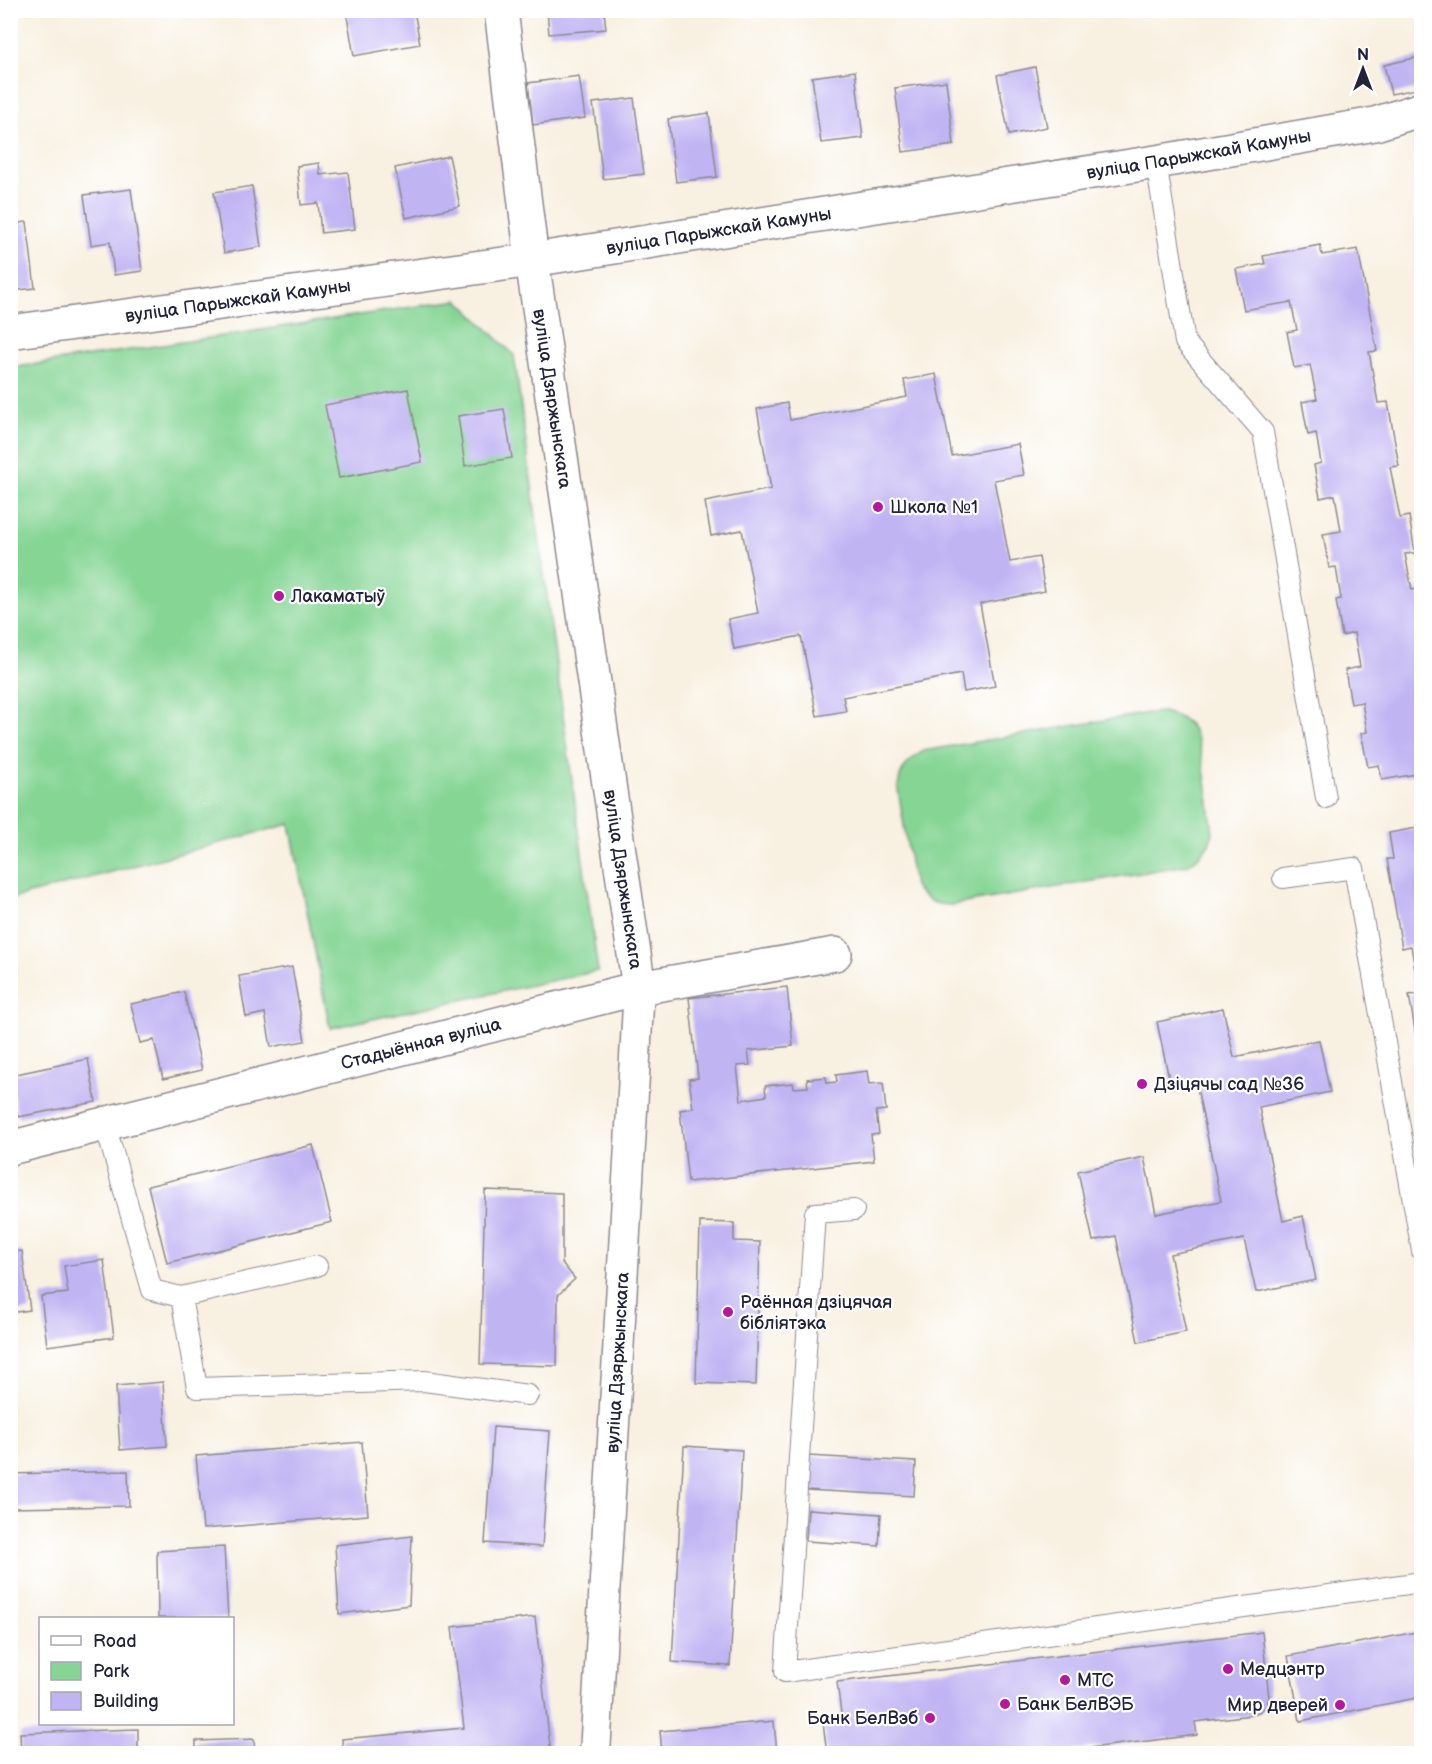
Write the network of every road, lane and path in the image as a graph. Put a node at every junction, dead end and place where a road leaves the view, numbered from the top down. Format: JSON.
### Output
{"nodes":[{"id":1,"x":501,"y":10,"type":"edge"},
{"id":2,"x":1422,"y":110,"type":"edge"},
{"id":3,"x":1156,"y":162,"type":"junction"},
{"id":4,"x":532,"y":260,"type":"junction"},
{"id":5,"x":10,"y":332,"type":"edge"},
{"id":6,"x":1326,"y":798,"type":"dead end"},
{"id":7,"x":1283,"y":878,"type":"dead end"},
{"id":8,"x":835,"y":954,"type":"dead end"},
{"id":9,"x":639,"y":988,"type":"junction"},
{"id":10,"x":105,"y":1124,"type":"junction"},
{"id":11,"x":10,"y":1148,"type":"edge"},
{"id":12,"x":1414,"y":1163,"type":"edge"},
{"id":13,"x":854,"y":1210,"type":"dead end"},
{"id":14,"x":1422,"y":1251,"type":"edge"},
{"id":15,"x":317,"y":1266,"type":"dead end"},
{"id":16,"x":181,"y":1297,"type":"junction"},
{"id":17,"x":528,"y":1395,"type":"dead end"},
{"id":18,"x":1422,"y":1582,"type":"edge"},
{"id":19,"x":596,"y":1754,"type":"edge"}],
"edges":[{"from":1,"to":4,"type":"street","name":"вуліца Дзяржынскага"},
{"from":2,"to":3,"type":"street","name":"вуліца Парыжскай Камуны"},
{"from":3,"to":4,"type":"street","name":"вуліца Парыжскай Камуны"},
{"from":3,"to":6,"type":"lane"},
{"from":4,"to":5,"type":"street","name":"вуліца Парыжскай Камуны"},
{"from":4,"to":9,"type":"street","name":"вуліца Дзяржынскага"},
{"from":7,"to":12,"type":"lane"},
{"from":8,"to":9,"type":"street","name":"Стадыённая вуліца"},
{"from":9,"to":10,"type":"street","name":"Стадыённая вуліца"},
{"from":9,"to":19,"type":"street","name":"вуліца Дзяржынскага"},
{"from":10,"to":11,"type":"street","name":"Стадыённая вуліца"},
{"from":10,"to":16,"type":"lane"},
{"from":12,"to":14,"type":"lane"},
{"from":13,"to":18,"type":"lane"},
{"from":15,"to":16,"type":"lane"},
{"from":16,"to":17,"type":"lane"}]}
